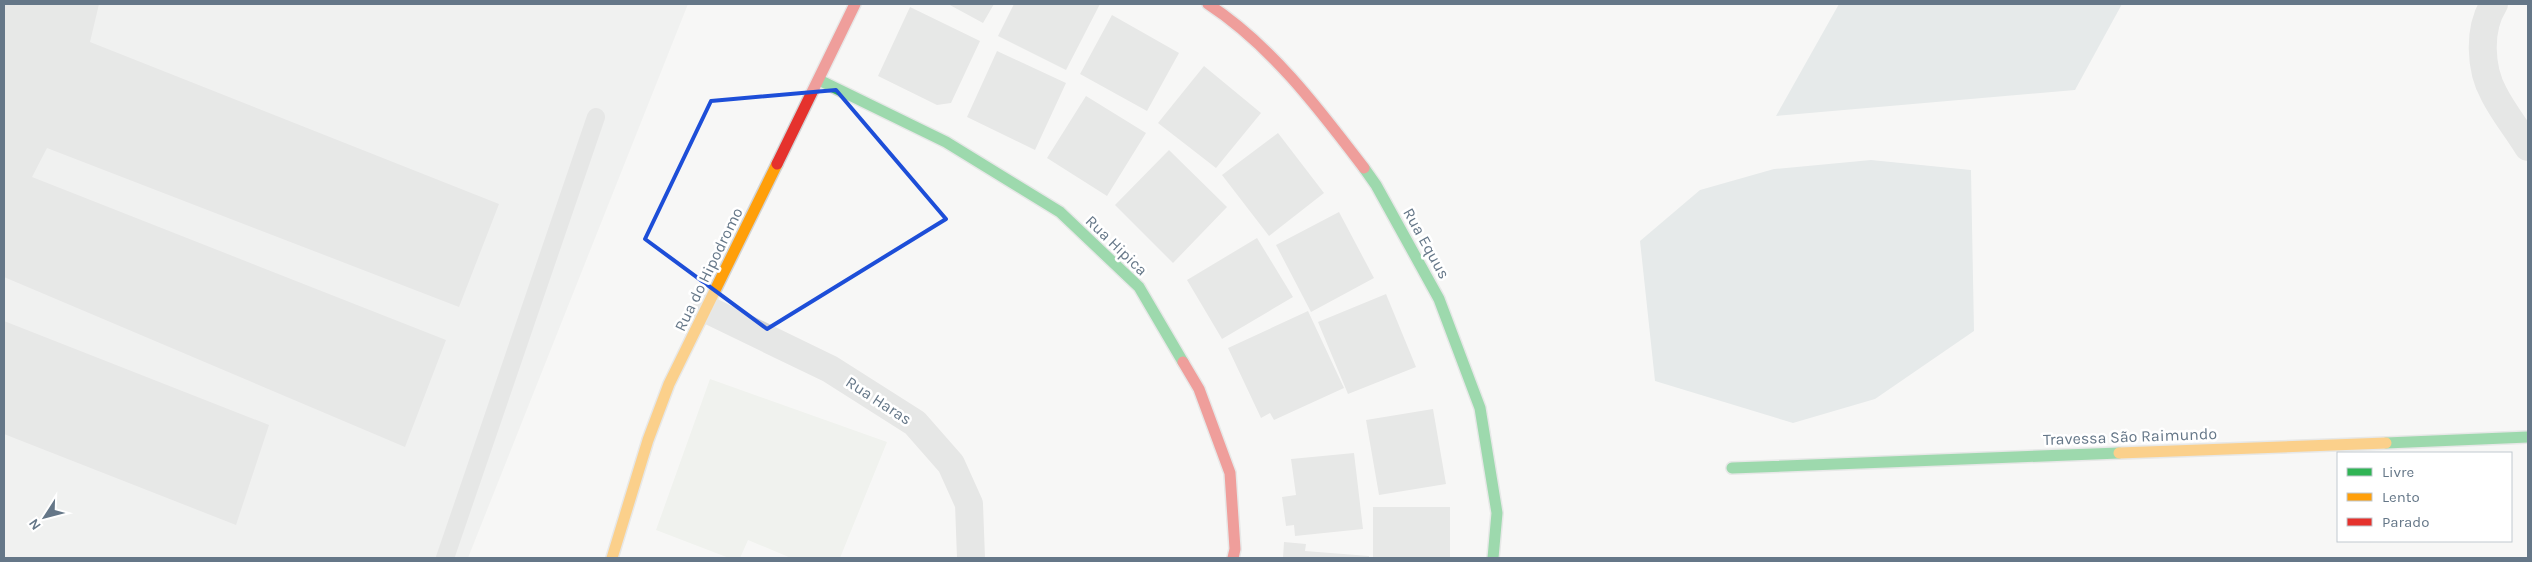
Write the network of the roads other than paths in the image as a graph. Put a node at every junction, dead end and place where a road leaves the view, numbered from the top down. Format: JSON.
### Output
{"nodes":[{"id":1,"x":855,"y":4,"type":"edge"},
{"id":2,"x":1208,"y":4,"type":"edge"},
{"id":3,"x":2494,"y":4,"type":"edge"},
{"id":4,"x":820,"y":80,"type":"junction"},
{"id":5,"x":596,"y":117,"type":"dead end"},
{"id":6,"x":2528,"y":146,"type":"edge"},
{"id":7,"x":706,"y":309,"type":"junction"},
{"id":8,"x":2528,"y":437,"type":"edge"},
{"id":9,"x":1732,"y":468,"type":"dead end"},
{"id":10,"x":445,"y":558,"type":"edge"},
{"id":11,"x":612,"y":558,"type":"edge"},
{"id":12,"x":971,"y":558,"type":"edge"},
{"id":13,"x":1233,"y":558,"type":"edge"},
{"id":14,"x":1493,"y":558,"type":"edge"}],
"edges":[{"from":1,"to":4,"type":"street","name":"Rua do Hipodromo"},
{"from":2,"to":14,"type":"street","name":"Rua Equus"},
{"from":3,"to":6,"type":"street"},
{"from":4,"to":7,"type":"street","name":"Rua do Hipodromo"},
{"from":4,"to":13,"type":"street","name":"Rua Hipica"},
{"from":5,"to":10,"type":"lane"},
{"from":7,"to":11,"type":"street","name":"Rua do Hipodromo"},
{"from":7,"to":12,"type":"street","name":"Rua Haras"},
{"from":8,"to":9,"type":"street","name":"Travessa São Raimundo"}]}
